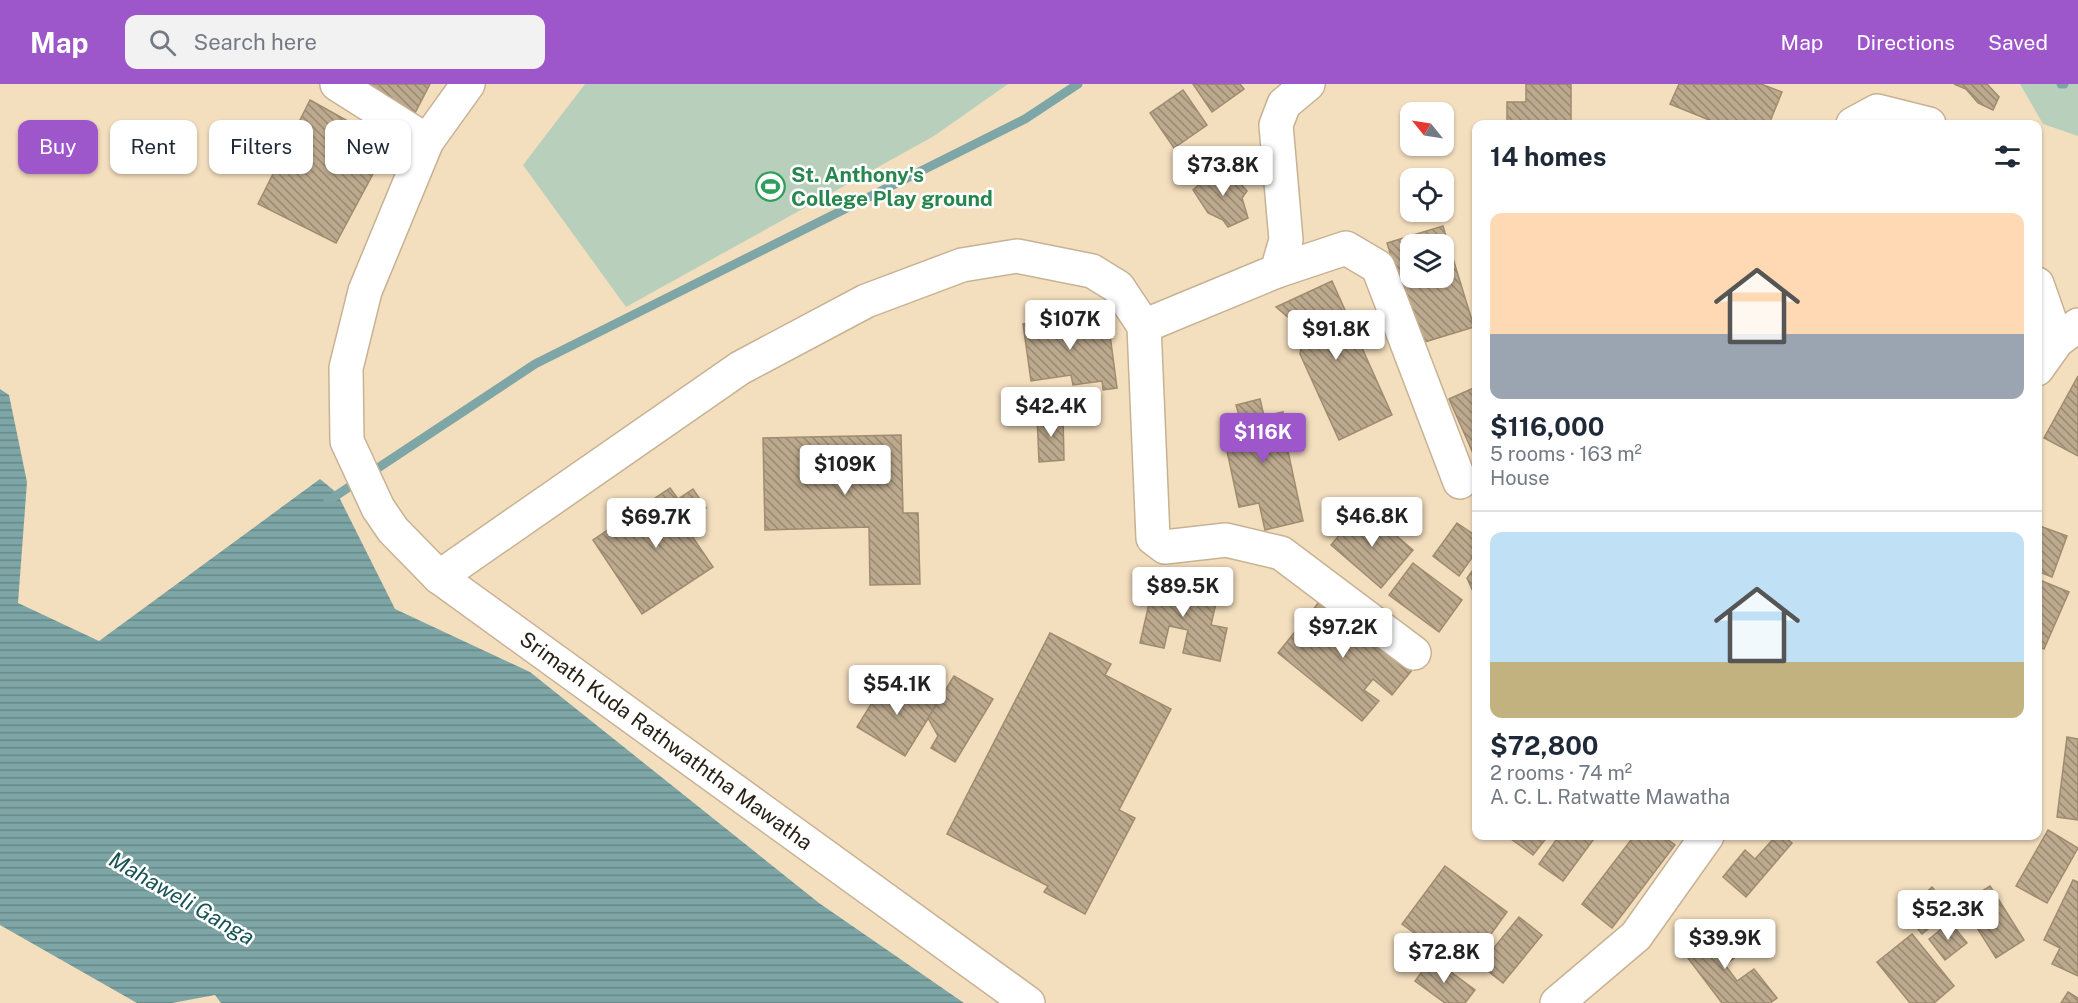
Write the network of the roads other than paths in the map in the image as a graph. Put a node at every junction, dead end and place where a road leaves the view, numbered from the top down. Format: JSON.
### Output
{"nodes":[{"id":1,"x":337,"y":84,"type":"edge"},
{"id":2,"x":468,"y":84,"type":"edge"},
{"id":3,"x":1308,"y":84,"type":"edge"},
{"id":4,"x":1860,"y":120,"type":"edge"},
{"id":5,"x":1913,"y":120,"type":"edge"},
{"id":6,"x":427,"y":141,"type":"junction"},
{"id":7,"x":1277,"y":271,"type":"junction"},
{"id":8,"x":2042,"y":292,"type":"edge"},
{"id":9,"x":1144,"y":326,"type":"junction"},
{"id":10,"x":2068,"y":333,"type":"edge"},
{"id":11,"x":2042,"y":363,"type":"edge"},
{"id":12,"x":1460,"y":482,"type":"dead end"},
{"id":13,"x":439,"y":578,"type":"junction"},
{"id":14,"x":1414,"y":653,"type":"dead end"},
{"id":15,"x":1704,"y":840,"type":"edge"},
{"id":16,"x":1028,"y":1003,"type":"edge"},
{"id":17,"x":1557,"y":1003,"type":"edge"}],
"edges":[{"from":1,"to":6,"type":"street"},
{"from":2,"to":6,"type":"street"},
{"from":3,"to":7,"type":"street"},
{"from":4,"to":5,"type":"street"},
{"from":6,"to":13,"type":"street","name":"Srimath Kuda Rathwaththa Mawatha"},
{"from":7,"to":9,"type":"street"},
{"from":7,"to":12,"type":"street"},
{"from":8,"to":10,"type":"street"},
{"from":9,"to":13,"type":"street"},
{"from":9,"to":14,"type":"street"},
{"from":10,"to":11,"type":"street"},
{"from":13,"to":16,"type":"street","name":"Srimath Kuda Rathwaththa Mawatha"},
{"from":15,"to":17,"type":"street"}]}
